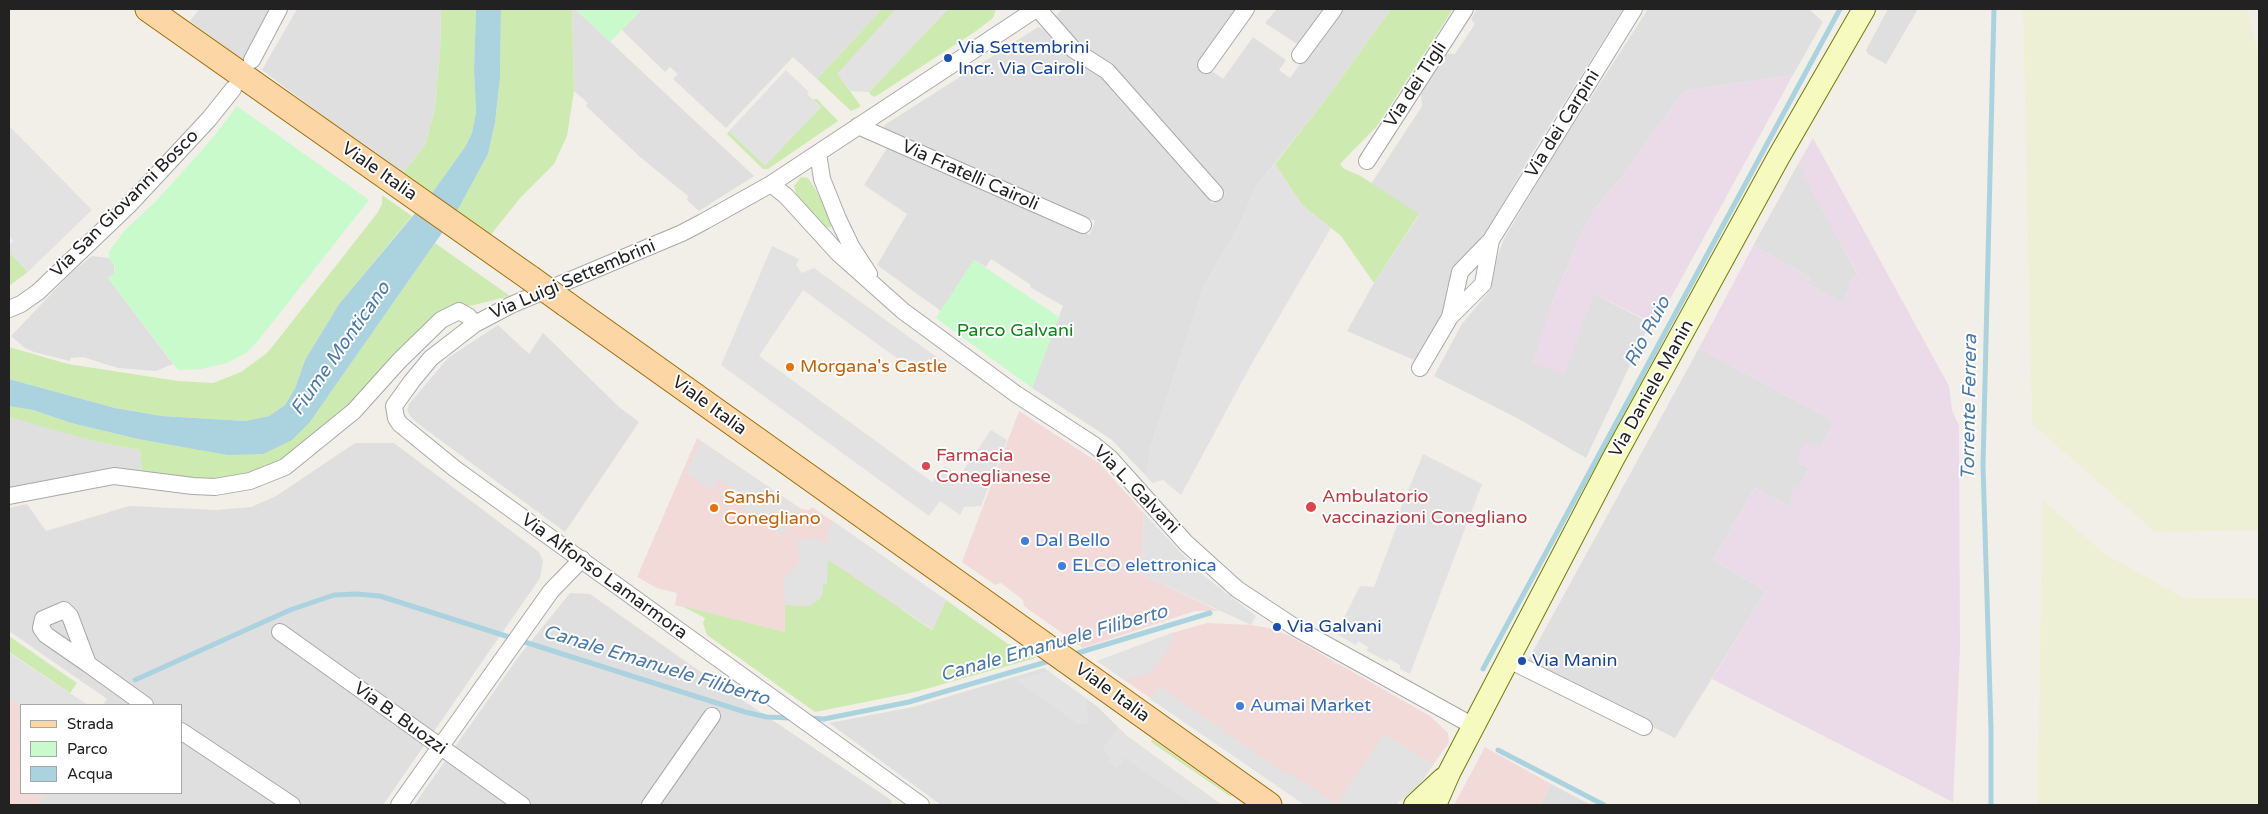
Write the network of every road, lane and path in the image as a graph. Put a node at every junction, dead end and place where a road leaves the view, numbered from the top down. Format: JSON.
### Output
{"nodes":[{"id":1,"x":148,"y":9,"type":"edge"},
{"id":2,"x":279,"y":9,"type":"edge"},
{"id":3,"x":1246,"y":9,"type":"edge"},
{"id":4,"x":1334,"y":9,"type":"edge"},
{"id":5,"x":1465,"y":9,"type":"edge"},
{"id":6,"x":1634,"y":9,"type":"edge"},
{"id":7,"x":1860,"y":10,"type":"edge"},
{"id":8,"x":1029,"y":11,"type":"edge"},
{"id":9,"x":1300,"y":55,"type":"dead end"},
{"id":10,"x":252,"y":60,"type":"dead end"},
{"id":11,"x":1206,"y":65,"type":"dead end"},
{"id":12,"x":233,"y":89,"type":"dead end"},
{"id":13,"x":858,"y":126,"type":"junction"},
{"id":14,"x":818,"y":153,"type":"junction"},
{"id":15,"x":1367,"y":162,"type":"dead end"},
{"id":16,"x":771,"y":184,"type":"junction"},
{"id":17,"x":1215,"y":193,"type":"dead end"},
{"id":18,"x":1083,"y":226,"type":"dead end"},
{"id":19,"x":1491,"y":240,"type":"junction"},
{"id":20,"x":879,"y":290,"type":"junction"},
{"id":21,"x":9,"y":309,"type":"edge"},
{"id":22,"x":1450,"y":318,"type":"junction"},
{"id":23,"x":476,"y":324,"type":"junction"},
{"id":24,"x":1420,"y":368,"type":"dead end"},
{"id":25,"x":9,"y":496,"type":"edge"},
{"id":26,"x":582,"y":559,"type":"junction"},
{"id":27,"x":280,"y":632,"type":"dead end"},
{"id":28,"x":1510,"y":660,"type":"junction"},
{"id":29,"x":88,"y":664,"type":"dead end"},
{"id":30,"x":144,"y":704,"type":"edge"},
{"id":31,"x":712,"y":716,"type":"dead end"},
{"id":32,"x":1475,"y":727,"type":"junction"},
{"id":33,"x":1644,"y":727,"type":"dead end"},
{"id":34,"x":182,"y":732,"type":"edge"},
{"id":35,"x":440,"y":748,"type":"junction"},
{"id":36,"x":1449,"y":773,"type":"junction"},
{"id":37,"x":292,"y":805,"type":"edge"},
{"id":38,"x":400,"y":805,"type":"edge"},
{"id":39,"x":522,"y":805,"type":"edge"},
{"id":40,"x":650,"y":805,"type":"edge"},
{"id":41,"x":922,"y":805,"type":"edge"},
{"id":42,"x":1269,"y":805,"type":"edge"},
{"id":43,"x":1415,"y":805,"type":"edge"},
{"id":44,"x":1435,"y":805,"type":"edge"}],
"edges":[{"from":1,"to":42,"type":"main road","name":"Viale Italia","bridge":true},
{"from":2,"to":10,"type":"street"},
{"from":3,"to":11,"type":"street"},
{"from":4,"to":9,"type":"street"},
{"from":5,"to":15,"type":"street","name":"Via dei Tigli"},
{"from":6,"to":19,"type":"street","name":"Via dei Carpini"},
{"from":7,"to":28,"type":"main road","name":"Via Daniele Manin"},
{"from":8,"to":13,"type":"street","name":"Via Luigi Settembrini"},
{"from":8,"to":17,"type":"street","name":"Via Luigi Settembrini"},
{"from":12,"to":21,"type":"street","name":"Via San Giovanni Bosco"},
{"from":13,"to":14,"type":"street","name":"Via Luigi Settembrini"},
{"from":13,"to":18,"type":"street","name":"Via Fratelli Cairoli"},
{"from":14,"to":16,"type":"street","name":"Via Luigi Settembrini"},
{"from":14,"to":20,"type":"street"},
{"from":16,"to":20,"type":"street","name":"Via L. Galvani"},
{"from":16,"to":23,"type":"street","name":"Via Luigi Settembrini"},
{"from":19,"to":22,"type":"street","name":"Via dei Carpini"},
{"from":19,"to":22,"type":"street","name":"Via dei Carpini"},
{"from":20,"to":32,"type":"street","name":"Via L. Galvani"},
{"from":22,"to":24,"type":"street","name":"Via dei Carpini"},
{"from":23,"to":25,"type":"street","name":"Via Luigi Settembrini"},
{"from":23,"to":26,"type":"street","name":"Via Alfonso Lamarmora"},
{"from":26,"to":35,"type":"street"},
{"from":26,"to":41,"type":"street","name":"Via Alfonso Lamarmora"},
{"from":27,"to":35,"type":"street","name":"Via B. Buozzi"},
{"from":28,"to":32,"type":"main road","name":"Via Daniele Manin"},
{"from":28,"to":33,"type":"street"},
{"from":29,"to":30,"type":"street"},
{"from":31,"to":40,"type":"street"},
{"from":32,"to":36,"type":"main road","name":"Via Daniele Manin"},
{"from":34,"to":37,"type":"street"},
{"from":35,"to":38,"type":"street"},
{"from":35,"to":39,"type":"street","name":"Via B. Buozzi"},
{"from":36,"to":43,"type":"main road","name":"Via Daniele Manin"},
{"from":36,"to":44,"type":"main road","name":"Via Daniele Manin"}]}
